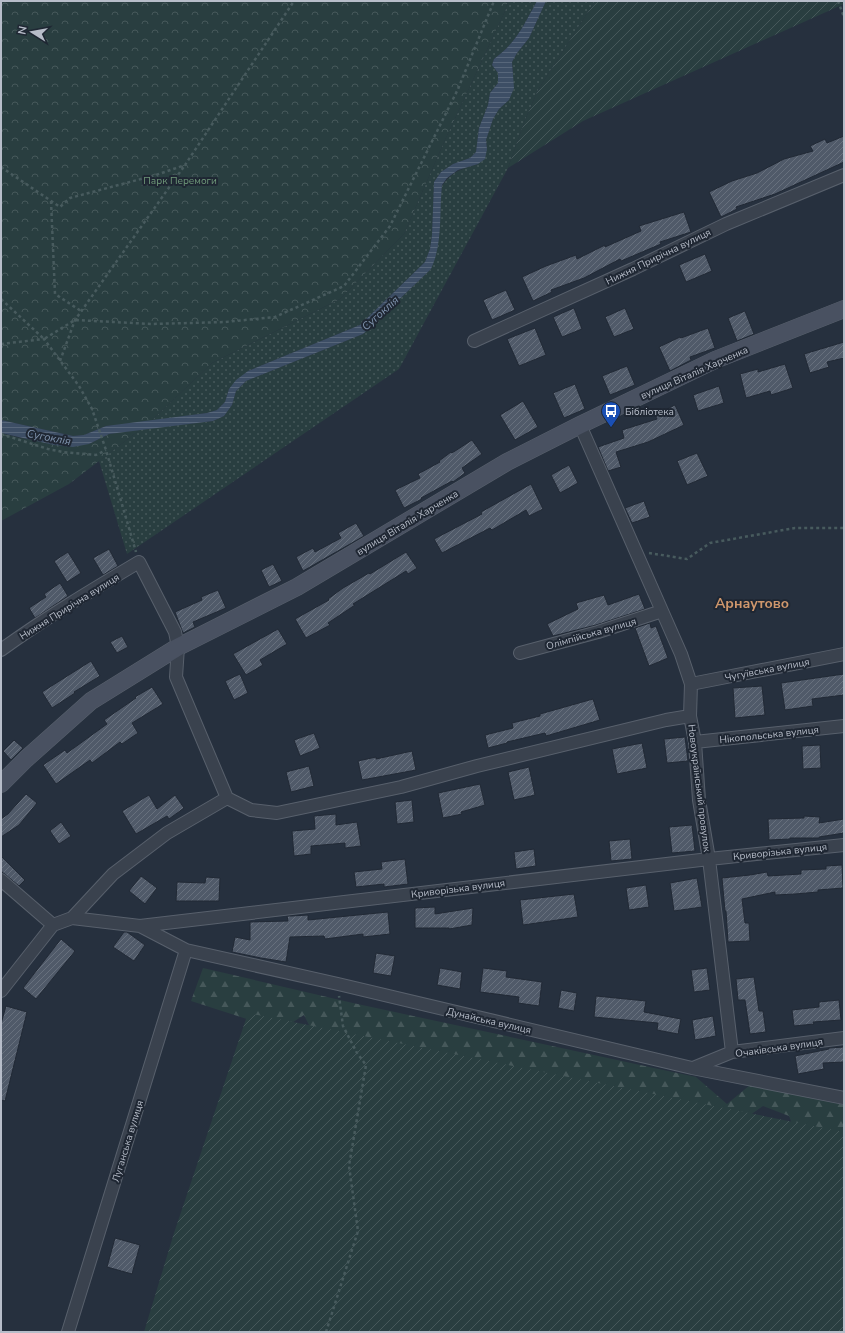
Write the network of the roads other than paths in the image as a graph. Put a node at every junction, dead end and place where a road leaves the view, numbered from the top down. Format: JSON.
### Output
{"nodes":[{"id":1,"x":844,"y":175,"type":"edge"},
{"id":2,"x":844,"y":310,"type":"edge"},
{"id":3,"x":474,"y":342,"type":"dead end"},
{"id":4,"x":580,"y":425,"type":"junction"},
{"id":5,"x":662,"y":611,"type":"junction"},
{"id":6,"x":178,"y":647,"type":"junction"},
{"id":7,"x":1,"y":650,"type":"edge"},
{"id":8,"x":520,"y":653,"type":"dead end"},
{"id":9,"x":844,"y":654,"type":"edge"},
{"id":10,"x":691,"y":684,"type":"junction"},
{"id":11,"x":690,"y":716,"type":"junction"},
{"id":12,"x":844,"y":726,"type":"edge"},
{"id":13,"x":695,"y":742,"type":"junction"},
{"id":14,"x":1,"y":784,"type":"edge"},
{"id":15,"x":227,"y":798,"type":"junction"},
{"id":16,"x":844,"y":845,"type":"edge"},
{"id":17,"x":709,"y":858,"type":"junction"},
{"id":18,"x":1,"y":880,"type":"edge"},
{"id":19,"x":72,"y":918,"type":"junction"},
{"id":20,"x":53,"y":926,"type":"junction"},
{"id":21,"x":140,"y":926,"type":"junction"},
{"id":22,"x":186,"y":950,"type":"junction"},
{"id":23,"x":1,"y":992,"type":"edge"},
{"id":24,"x":844,"y":1038,"type":"edge"},
{"id":25,"x":732,"y":1052,"type":"junction"},
{"id":26,"x":692,"y":1068,"type":"junction"},
{"id":27,"x":844,"y":1098,"type":"edge"},
{"id":28,"x":68,"y":1332,"type":"edge"}],
"edges":[{"from":1,"to":3,"type":"street","name":"Нижня Прирічна вулиця"},
{"from":2,"to":4,"type":"street","name":"вулиця Віталія Харченка"},
{"from":4,"to":5,"type":"street","name":"Новоукраїнський провулок"},
{"from":4,"to":6,"type":"street","name":"вулиця Віталія Харченка"},
{"from":5,"to":8,"type":"street","name":"Олімпійська вулиця"},
{"from":5,"to":10,"type":"street","name":"Новоукраїнський провулок"},
{"from":6,"to":7,"type":"street","name":"Нижня Прирічна вулиця"},
{"from":6,"to":14,"type":"street","name":"вулиця Віталія Харченка"},
{"from":6,"to":15,"type":"street"},
{"from":9,"to":10,"type":"street","name":"Чугуївська вулиця"},
{"from":10,"to":11,"type":"street","name":"Новоукраїнський провулок"},
{"from":11,"to":13,"type":"street","name":"Новоукраїнський провулок"},
{"from":11,"to":15,"type":"street"},
{"from":12,"to":13,"type":"street","name":"Нікопольська вулиця"},
{"from":13,"to":17,"type":"street","name":"Новоукраїнський провулок"},
{"from":15,"to":19,"type":"street"},
{"from":16,"to":17,"type":"street","name":"Криворізька вулиця"},
{"from":17,"to":21,"type":"street","name":"Криворізька вулиця"},
{"from":17,"to":25,"type":"street","name":"Новоукраїнський провулок"},
{"from":18,"to":20,"type":"street"},
{"from":19,"to":20,"type":"street"},
{"from":19,"to":21,"type":"street","name":"Криворізька вулиця"},
{"from":20,"to":23,"type":"street"},
{"from":21,"to":22,"type":"street","name":"Дунайська вулиця"},
{"from":22,"to":26,"type":"street","name":"Дунайська вулиця"},
{"from":22,"to":28,"type":"street","name":"Луганська вулиця"},
{"from":24,"to":25,"type":"street","name":"Очаківська вулиця"},
{"from":25,"to":26,"type":"street","name":"Очаківська вулиця"},
{"from":26,"to":27,"type":"street","name":"Дунайська вулиця"}]}
